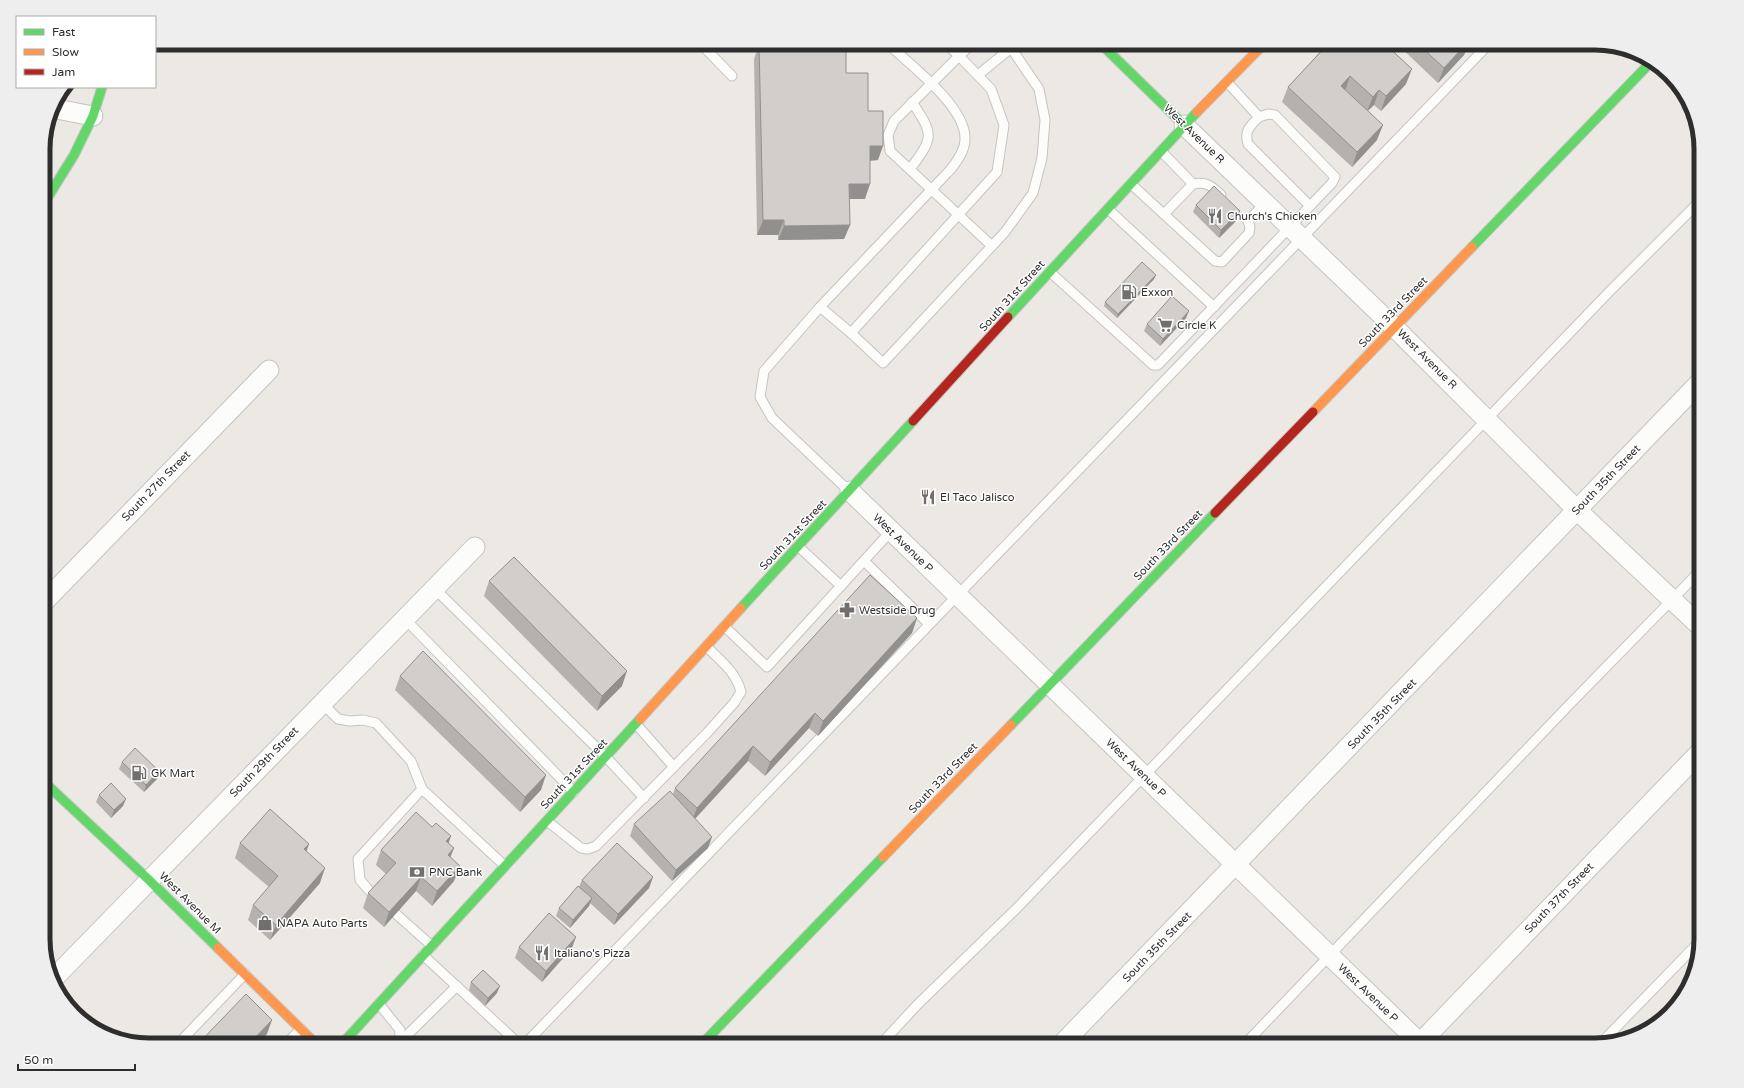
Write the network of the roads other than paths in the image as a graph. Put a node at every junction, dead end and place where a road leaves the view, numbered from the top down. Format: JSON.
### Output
{"nodes":[{"id":1,"x":707,"y":50,"type":"edge"},
{"id":2,"x":895,"y":50,"type":"edge"},
{"id":3,"x":953,"y":50,"type":"edge"},
{"id":4,"x":965,"y":50,"type":"edge"},
{"id":5,"x":1009,"y":50,"type":"edge"},
{"id":6,"x":1012,"y":50,"type":"edge"},
{"id":7,"x":1107,"y":50,"type":"edge"},
{"id":8,"x":1258,"y":50,"type":"edge"},
{"id":9,"x":1483,"y":50,"type":"edge"},
{"id":10,"x":959,"y":56,"type":"junction"},
{"id":11,"x":1648,"y":65,"type":"edge"},
{"id":12,"x":978,"y":75,"type":"junction"},
{"id":13,"x":732,"y":76,"type":"dead end"},
{"id":14,"x":1227,"y":82,"type":"junction"},
{"id":15,"x":930,"y":83,"type":"junction"},
{"id":16,"x":102,"y":88,"type":"edge"},
{"id":17,"x":912,"y":102,"type":"junction"},
{"id":18,"x":59,"y":109,"type":"edge"},
{"id":19,"x":92,"y":116,"type":"junction"},
{"id":20,"x":1259,"y":117,"type":"junction"},
{"id":21,"x":1184,"y":125,"type":"junction"},
{"id":22,"x":1161,"y":151,"type":"junction"},
{"id":23,"x":910,"y":169,"type":"junction"},
{"id":24,"x":1131,"y":184,"type":"junction"},
{"id":25,"x":1193,"y":184,"type":"junction"},
{"id":26,"x":931,"y":189,"type":"junction"},
{"id":27,"x":50,"y":194,"type":"edge"},
{"id":28,"x":1227,"y":200,"type":"edge"},
{"id":29,"x":1266,"y":202,"type":"junction"},
{"id":30,"x":1310,"y":206,"type":"junction"},
{"id":31,"x":1694,"y":207,"type":"edge"},
{"id":32,"x":1108,"y":209,"type":"junction"},
{"id":33,"x":1164,"y":214,"type":"junction"},
{"id":34,"x":959,"y":215,"type":"junction"},
{"id":35,"x":1297,"y":232,"type":"junction"},
{"id":36,"x":992,"y":246,"type":"junction"},
{"id":37,"x":1050,"y":272,"type":"junction"},
{"id":38,"x":820,"y":307,"type":"junction"},
{"id":39,"x":1214,"y":307,"type":"junction"},
{"id":40,"x":1395,"y":328,"type":"junction"},
{"id":41,"x":851,"y":333,"type":"junction"},
{"id":42,"x":269,"y":370,"type":"dead end"},
{"id":43,"x":1694,"y":388,"type":"edge"},
{"id":44,"x":1488,"y":419,"type":"junction"},
{"id":45,"x":850,"y":491,"type":"junction"},
{"id":46,"x":1578,"y":510,"type":"junction"},
{"id":47,"x":891,"y":531,"type":"junction"},
{"id":48,"x":475,"y":546,"type":"dead end"},
{"id":49,"x":799,"y":547,"type":"junction"},
{"id":50,"x":864,"y":561,"type":"junction"},
{"id":51,"x":1694,"y":577,"type":"edge"},
{"id":52,"x":840,"y":586,"type":"junction"},
{"id":53,"x":434,"y":588,"type":"junction"},
{"id":54,"x":957,"y":595,"type":"junction"},
{"id":55,"x":50,"y":596,"type":"edge"},
{"id":56,"x":1672,"y":600,"type":"junction"},
{"id":57,"x":404,"y":618,"type":"junction"},
{"id":58,"x":1694,"y":620,"type":"edge"},
{"id":59,"x":929,"y":624,"type":"junction"},
{"id":60,"x":725,"y":627,"type":"junction"},
{"id":61,"x":707,"y":647,"type":"junction"},
{"id":62,"x":1049,"y":685,"type":"junction"},
{"id":63,"x":322,"y":702,"type":"junction"},
{"id":64,"x":636,"y":724,"type":"junction"},
{"id":65,"x":606,"y":757,"type":"junction"},
{"id":66,"x":1694,"y":758,"type":"edge"},
{"id":67,"x":674,"y":766,"type":"junction"},
{"id":68,"x":1144,"y":776,"type":"junction"},
{"id":69,"x":52,"y":789,"type":"edge"},
{"id":70,"x":422,"y":789,"type":"junction"},
{"id":71,"x":574,"y":792,"type":"junction"},
{"id":72,"x":644,"y":798,"type":"junction"},
{"id":73,"x":547,"y":821,"type":"junction"},
{"id":74,"x":1236,"y":865,"type":"junction"},
{"id":75,"x":505,"y":866,"type":"junction"},
{"id":76,"x":149,"y":880,"type":"junction"},
{"id":77,"x":374,"y":896,"type":"edge"},
{"id":78,"x":396,"y":914,"type":"edge"},
{"id":79,"x":432,"y":946,"type":"junction"},
{"id":80,"x":1693,"y":948,"type":"edge"},
{"id":81,"x":423,"y":955,"type":"junction"},
{"id":82,"x":1330,"y":956,"type":"junction"},
{"id":83,"x":245,"y":974,"type":"junction"},
{"id":84,"x":57,"y":975,"type":"edge"},
{"id":85,"x":457,"y":986,"type":"junction"},
{"id":86,"x":379,"y":1003,"type":"junction"},
{"id":87,"x":300,"y":1029,"type":"junction"},
{"id":88,"x":1607,"y":1037,"type":"edge"},
{"id":89,"x":184,"y":1038,"type":"edge"},
{"id":90,"x":292,"y":1038,"type":"edge"},
{"id":91,"x":309,"y":1038,"type":"edge"},
{"id":92,"x":347,"y":1038,"type":"edge"},
{"id":93,"x":399,"y":1038,"type":"edge"},
{"id":94,"x":405,"y":1038,"type":"edge"},
{"id":95,"x":513,"y":1038,"type":"edge"},
{"id":96,"x":531,"y":1038,"type":"edge"},
{"id":97,"x":708,"y":1038,"type":"edge"},
{"id":98,"x":887,"y":1038,"type":"edge"},
{"id":99,"x":1068,"y":1038,"type":"edge"},
{"id":100,"x":1251,"y":1038,"type":"edge"},
{"id":101,"x":1414,"y":1038,"type":"edge"},
{"id":102,"x":1426,"y":1038,"type":"edge"}],
"edges":[{"from":1,"to":13,"type":"lane"},
{"from":2,"to":15,"type":"lane"},
{"from":3,"to":10,"type":"lane"},
{"from":4,"to":10,"type":"lane"},
{"from":5,"to":12,"type":"lane"},
{"from":6,"to":36,"type":"lane"},
{"from":7,"to":21,"type":"street","name":"West Avenue R"},
{"from":8,"to":14,"type":"street","name":"South 31st Street"},
{"from":9,"to":35,"type":"lane"},
{"from":10,"to":12,"type":"lane"},
{"from":10,"to":15,"type":"lane"},
{"from":11,"to":40,"type":"street","name":"South 33rd Street"},
{"from":12,"to":34,"type":"lane"},
{"from":14,"to":20,"type":"lane"},
{"from":14,"to":21,"type":"street","name":"South 31st Street"},
{"from":15,"to":17,"type":"lane"},
{"from":15,"to":26,"type":"lane"},
{"from":16,"to":19,"type":"street"},
{"from":17,"to":23,"type":"lane"},
{"from":17,"to":23,"type":"lane"},
{"from":18,"to":19,"type":"street"},
{"from":19,"to":27,"type":"street"},
{"from":20,"to":30,"type":"lane"},
{"from":20,"to":30,"type":"lane"},
{"from":21,"to":22,"type":"street","name":"South 31st Street"},
{"from":21,"to":29,"type":"street","name":"West Avenue R"},
{"from":22,"to":24,"type":"street","name":"South 31st Street"},
{"from":22,"to":25,"type":"lane"},
{"from":23,"to":26,"type":"lane"},
{"from":24,"to":32,"type":"street","name":"South 31st Street"},
{"from":24,"to":33,"type":"lane"},
{"from":25,"to":28,"type":"lane"},
{"from":25,"to":33,"type":"lane"},
{"from":26,"to":34,"type":"lane"},
{"from":26,"to":38,"type":"lane"},
{"from":29,"to":33,"type":"lane"},
{"from":29,"to":35,"type":"street","name":"West Avenue R"},
{"from":30,"to":35,"type":"lane"},
{"from":31,"to":44,"type":"lane"},
{"from":32,"to":37,"type":"street","name":"South 31st Street"},
{"from":32,"to":39,"type":"lane"},
{"from":34,"to":36,"type":"lane"},
{"from":34,"to":41,"type":"lane"},
{"from":35,"to":39,"type":"lane"},
{"from":35,"to":40,"type":"street","name":"West Avenue R"},
{"from":35,"to":54,"type":"lane"},
{"from":36,"to":41,"type":"lane"},
{"from":37,"to":39,"type":"lane"},
{"from":37,"to":45,"type":"street","name":"South 31st Street"},
{"from":38,"to":41,"type":"lane"},
{"from":38,"to":45,"type":"lane"},
{"from":40,"to":44,"type":"street","name":"West Avenue R"},
{"from":40,"to":62,"type":"street","name":"South 33rd Street"},
{"from":42,"to":55,"type":"street","name":"South 27th Street"},
{"from":43,"to":46,"type":"street","name":"South 35th Street"},
{"from":44,"to":46,"type":"street","name":"West Avenue R"},
{"from":44,"to":68,"type":"lane"},
{"from":45,"to":47,"type":"street","name":"West Avenue P"},
{"from":45,"to":49,"type":"street","name":"South 31st Street"},
{"from":46,"to":56,"type":"street","name":"West Avenue R"},
{"from":46,"to":74,"type":"street","name":"South 35th Street"},
{"from":47,"to":50,"type":"lane"},
{"from":47,"to":54,"type":"street","name":"West Avenue P"},
{"from":48,"to":53,"type":"street","name":"South 29th Street"},
{"from":49,"to":52,"type":"lane"},
{"from":49,"to":60,"type":"street","name":"South 31st Street"},
{"from":50,"to":52,"type":"lane"},
{"from":50,"to":59,"type":"lane"},
{"from":51,"to":56,"type":"lane"},
{"from":52,"to":60,"type":"lane"},
{"from":53,"to":57,"type":"street","name":"South 29th Street"},
{"from":53,"to":65,"type":"lane"},
{"from":54,"to":59,"type":"lane"},
{"from":54,"to":62,"type":"street","name":"West Avenue P"},
{"from":56,"to":58,"type":"street","name":"West Avenue R"},
{"from":56,"to":82,"type":"lane"},
{"from":57,"to":63,"type":"street","name":"South 29th Street"},
{"from":57,"to":71,"type":"lane"},
{"from":59,"to":96,"type":"lane"},
{"from":60,"to":61,"type":"street","name":"South 31st Street"},
{"from":61,"to":64,"type":"street","name":"South 31st Street"},
{"from":61,"to":67,"type":"lane"},
{"from":62,"to":68,"type":"street","name":"West Avenue P"},
{"from":62,"to":97,"type":"street","name":"South 33rd Street"},
{"from":63,"to":70,"type":"lane"},
{"from":63,"to":76,"type":"street","name":"South 29th Street"},
{"from":64,"to":65,"type":"street","name":"South 31st Street"},
{"from":64,"to":67,"type":"lane"},
{"from":65,"to":71,"type":"street","name":"South 31st Street"},
{"from":65,"to":72,"type":"lane"},
{"from":66,"to":102,"type":"street","name":"South 37th Street"},
{"from":67,"to":72,"type":"lane"},
{"from":68,"to":74,"type":"street","name":"West Avenue P"},
{"from":68,"to":98,"type":"lane"},
{"from":69,"to":76,"type":"street","name":"West Avenue M"},
{"from":70,"to":75,"type":"lane"},
{"from":70,"to":77,"type":"lane"},
{"from":71,"to":73,"type":"street","name":"South 31st Street"},
{"from":72,"to":73,"type":"lane"},
{"from":73,"to":75,"type":"street","name":"South 31st Street"},
{"from":74,"to":82,"type":"street","name":"West Avenue P"},
{"from":74,"to":99,"type":"street","name":"South 35th Street"},
{"from":75,"to":79,"type":"street","name":"South 31st Street"},
{"from":76,"to":83,"type":"street","name":"West Avenue M"},
{"from":76,"to":84,"type":"street","name":"South 29th Street"},
{"from":78,"to":79,"type":"lane"},
{"from":79,"to":81,"type":"street","name":"South 31st Street"},
{"from":80,"to":88,"type":"lane"},
{"from":81,"to":85,"type":"lane"},
{"from":81,"to":86,"type":"street","name":"South 31st Street"},
{"from":82,"to":100,"type":"lane"},
{"from":82,"to":101,"type":"street","name":"West Avenue P"},
{"from":83,"to":87,"type":"street","name":"West Avenue M"},
{"from":83,"to":89,"type":"lane"},
{"from":85,"to":94,"type":"lane"},
{"from":85,"to":95,"type":"lane"},
{"from":86,"to":92,"type":"street","name":"South 31st Street"},
{"from":86,"to":93,"type":"lane"},
{"from":87,"to":90,"type":"lane"},
{"from":87,"to":91,"type":"street","name":"West Avenue M"}]}
